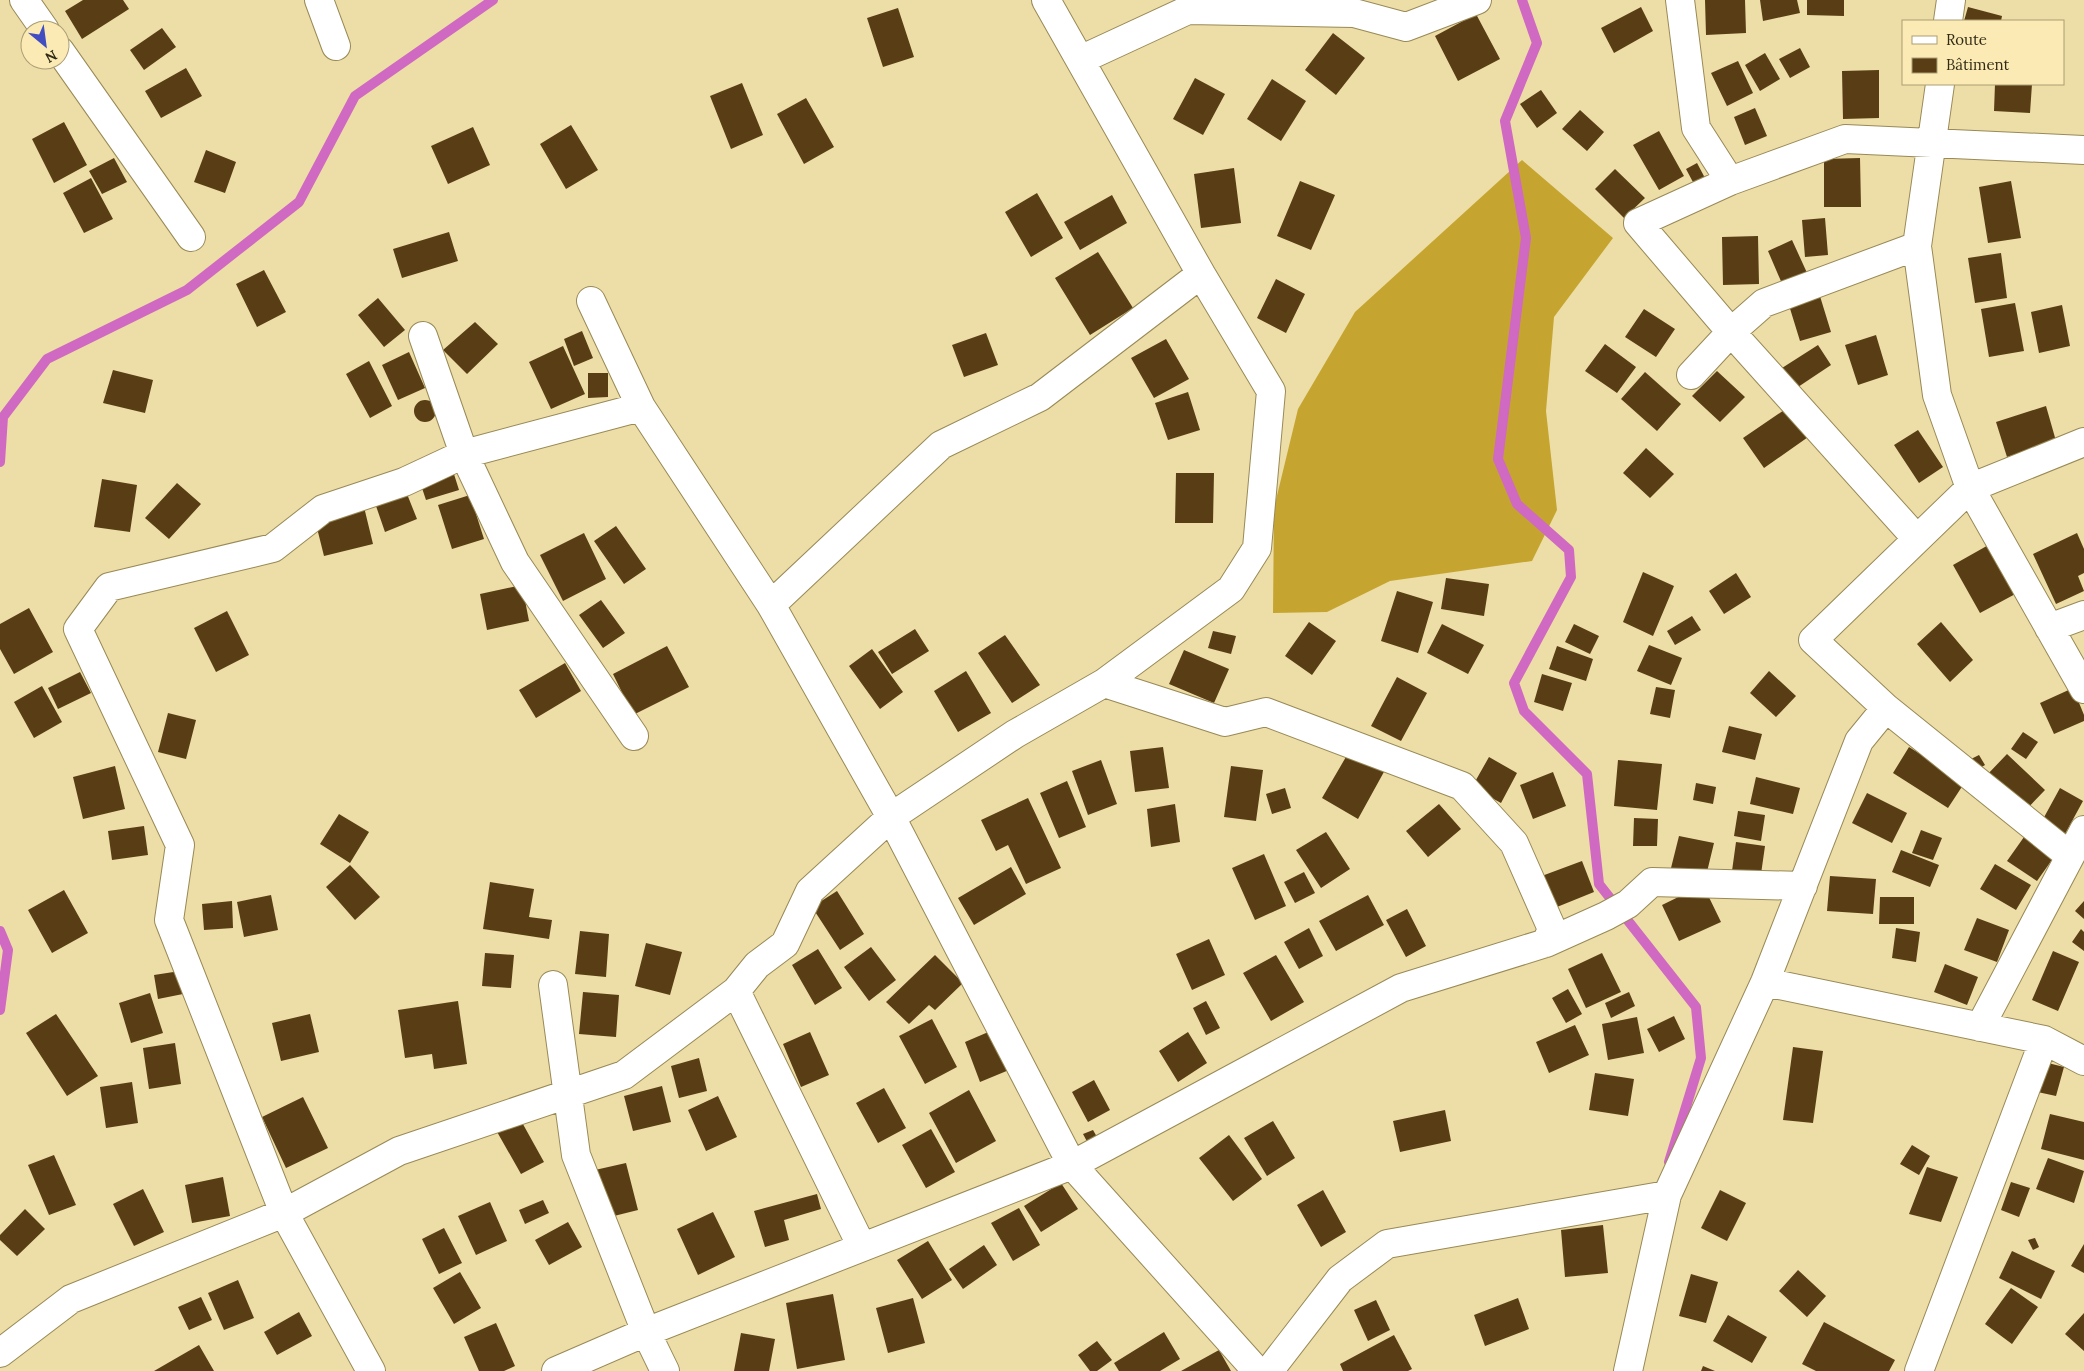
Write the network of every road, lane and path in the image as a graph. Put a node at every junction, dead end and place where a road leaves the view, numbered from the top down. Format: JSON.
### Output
{"nodes":[{"id":1,"x":24,"y":0,"type":"edge"},
{"id":2,"x":319,"y":0,"type":"edge"},
{"id":3,"x":1046,"y":0,"type":"edge"},
{"id":4,"x":1477,"y":0,"type":"edge"},
{"id":5,"x":1680,"y":0,"type":"edge"},
{"id":6,"x":1951,"y":0,"type":"edge"},
{"id":7,"x":1354,"y":7,"type":"edge"},
{"id":8,"x":38,"y":20,"type":"edge"},
{"id":9,"x":1948,"y":20,"type":"edge"},
{"id":10,"x":336,"y":46,"type":"dead end"},
{"id":11,"x":1080,"y":60,"type":"junction"},
{"id":12,"x":70,"y":65,"type":"edge"},
{"id":13,"x":1940,"y":85,"type":"edge"},
{"id":14,"x":1932,"y":143,"type":"junction"},
{"id":15,"x":2084,"y":150,"type":"edge"},
{"id":16,"x":1730,"y":181,"type":"junction"},
{"id":17,"x":191,"y":237,"type":"dead end"},
{"id":18,"x":1917,"y":246,"type":"junction"},
{"id":19,"x":1201,"y":274,"type":"junction"},
{"id":20,"x":591,"y":301,"type":"dead end"},
{"id":21,"x":1730,"y":332,"type":"junction"},
{"id":22,"x":423,"y":336,"type":"dead end"},
{"id":23,"x":1691,"y":375,"type":"dead end"},
{"id":24,"x":641,"y":407,"type":"junction"},
{"id":25,"x":2084,"y":442,"type":"edge"},
{"id":26,"x":464,"y":454,"type":"junction"},
{"id":27,"x":1970,"y":488,"type":"junction"},
{"id":28,"x":1917,"y":539,"type":"junction"},
{"id":29,"x":771,"y":605,"type":"junction"},
{"id":30,"x":2084,"y":616,"type":"edge"},
{"id":31,"x":2048,"y":628,"type":"junction"},
{"id":32,"x":1104,"y":683,"type":"junction"},
{"id":33,"x":2084,"y":689,"type":"edge"},
{"id":34,"x":1886,"y":708,"type":"junction"},
{"id":35,"x":634,"y":736,"type":"dead end"},
{"id":36,"x":891,"y":817,"type":"junction"},
{"id":37,"x":2084,"y":830,"type":"edge"},
{"id":38,"x":2070,"y":856,"type":"junction"},
{"id":39,"x":1803,"y":886,"type":"junction"},
{"id":40,"x":1546,"y":943,"type":"junction"},
{"id":41,"x":1765,"y":982,"type":"junction"},
{"id":42,"x":553,"y":985,"type":"dead end"},
{"id":43,"x":736,"y":991,"type":"junction"},
{"id":44,"x":1980,"y":1027,"type":"junction"},
{"id":45,"x":2044,"y":1040,"type":"junction"},
{"id":46,"x":2084,"y":1061,"type":"edge"},
{"id":47,"x":568,"y":1094,"type":"junction"},
{"id":48,"x":1072,"y":1165,"type":"junction"},
{"id":49,"x":1667,"y":1195,"type":"junction"},
{"id":50,"x":284,"y":1213,"type":"junction"},
{"id":51,"x":862,"y":1247,"type":"junction"},
{"id":52,"x":646,"y":1332,"type":"junction"},
{"id":53,"x":0,"y":1353,"type":"edge"},
{"id":54,"x":371,"y":1371,"type":"edge"},
{"id":55,"x":556,"y":1371,"type":"edge"},
{"id":56,"x":666,"y":1371,"type":"edge"},
{"id":57,"x":1257,"y":1371,"type":"edge"},
{"id":58,"x":1270,"y":1371,"type":"edge"},
{"id":59,"x":1628,"y":1371,"type":"edge"},
{"id":60,"x":1919,"y":1371,"type":"edge"}],
"edges":[{"from":1,"to":8,"type":"street"},
{"from":2,"to":10,"type":"street"},
{"from":3,"to":11,"type":"street"},
{"from":4,"to":7,"type":"street"},
{"from":5,"to":16,"type":"street"},
{"from":6,"to":9,"type":"street"},
{"from":7,"to":11,"type":"street"},
{"from":11,"to":19,"type":"street"},
{"from":12,"to":17,"type":"street"},
{"from":13,"to":14,"type":"street"},
{"from":14,"to":15,"type":"street"},
{"from":14,"to":16,"type":"street"},
{"from":14,"to":18,"type":"street"},
{"from":16,"to":21,"type":"street"},
{"from":18,"to":21,"type":"street"},
{"from":18,"to":27,"type":"street"},
{"from":19,"to":29,"type":"street"},
{"from":19,"to":32,"type":"street"},
{"from":20,"to":24,"type":"street"},
{"from":21,"to":23,"type":"street"},
{"from":21,"to":28,"type":"street"},
{"from":22,"to":26,"type":"street"},
{"from":24,"to":26,"type":"street"},
{"from":24,"to":29,"type":"street"},
{"from":25,"to":27,"type":"street"},
{"from":26,"to":35,"type":"street"},
{"from":26,"to":50,"type":"street"},
{"from":27,"to":28,"type":"street"},
{"from":27,"to":31,"type":"street"},
{"from":28,"to":34,"type":"street"},
{"from":29,"to":36,"type":"street"},
{"from":30,"to":31,"type":"street"},
{"from":31,"to":33,"type":"street"},
{"from":32,"to":36,"type":"street"},
{"from":32,"to":40,"type":"street"},
{"from":34,"to":38,"type":"street"},
{"from":34,"to":39,"type":"street"},
{"from":36,"to":43,"type":"street"},
{"from":36,"to":48,"type":"street"},
{"from":37,"to":38,"type":"street"},
{"from":38,"to":44,"type":"street"},
{"from":39,"to":40,"type":"street"},
{"from":39,"to":41,"type":"street"},
{"from":40,"to":48,"type":"street"},
{"from":41,"to":44,"type":"street"},
{"from":41,"to":49,"type":"street"},
{"from":42,"to":47,"type":"street"},
{"from":43,"to":47,"type":"street"},
{"from":43,"to":51,"type":"street"},
{"from":44,"to":45,"type":"street"},
{"from":45,"to":46,"type":"street"},
{"from":45,"to":60,"type":"street"},
{"from":47,"to":50,"type":"street"},
{"from":47,"to":52,"type":"street"},
{"from":48,"to":51,"type":"street"},
{"from":48,"to":57,"type":"street"},
{"from":49,"to":58,"type":"street"},
{"from":49,"to":59,"type":"street"},
{"from":50,"to":53,"type":"street"},
{"from":50,"to":54,"type":"street"},
{"from":51,"to":52,"type":"street"},
{"from":52,"to":55,"type":"street"},
{"from":52,"to":56,"type":"street"}]}
